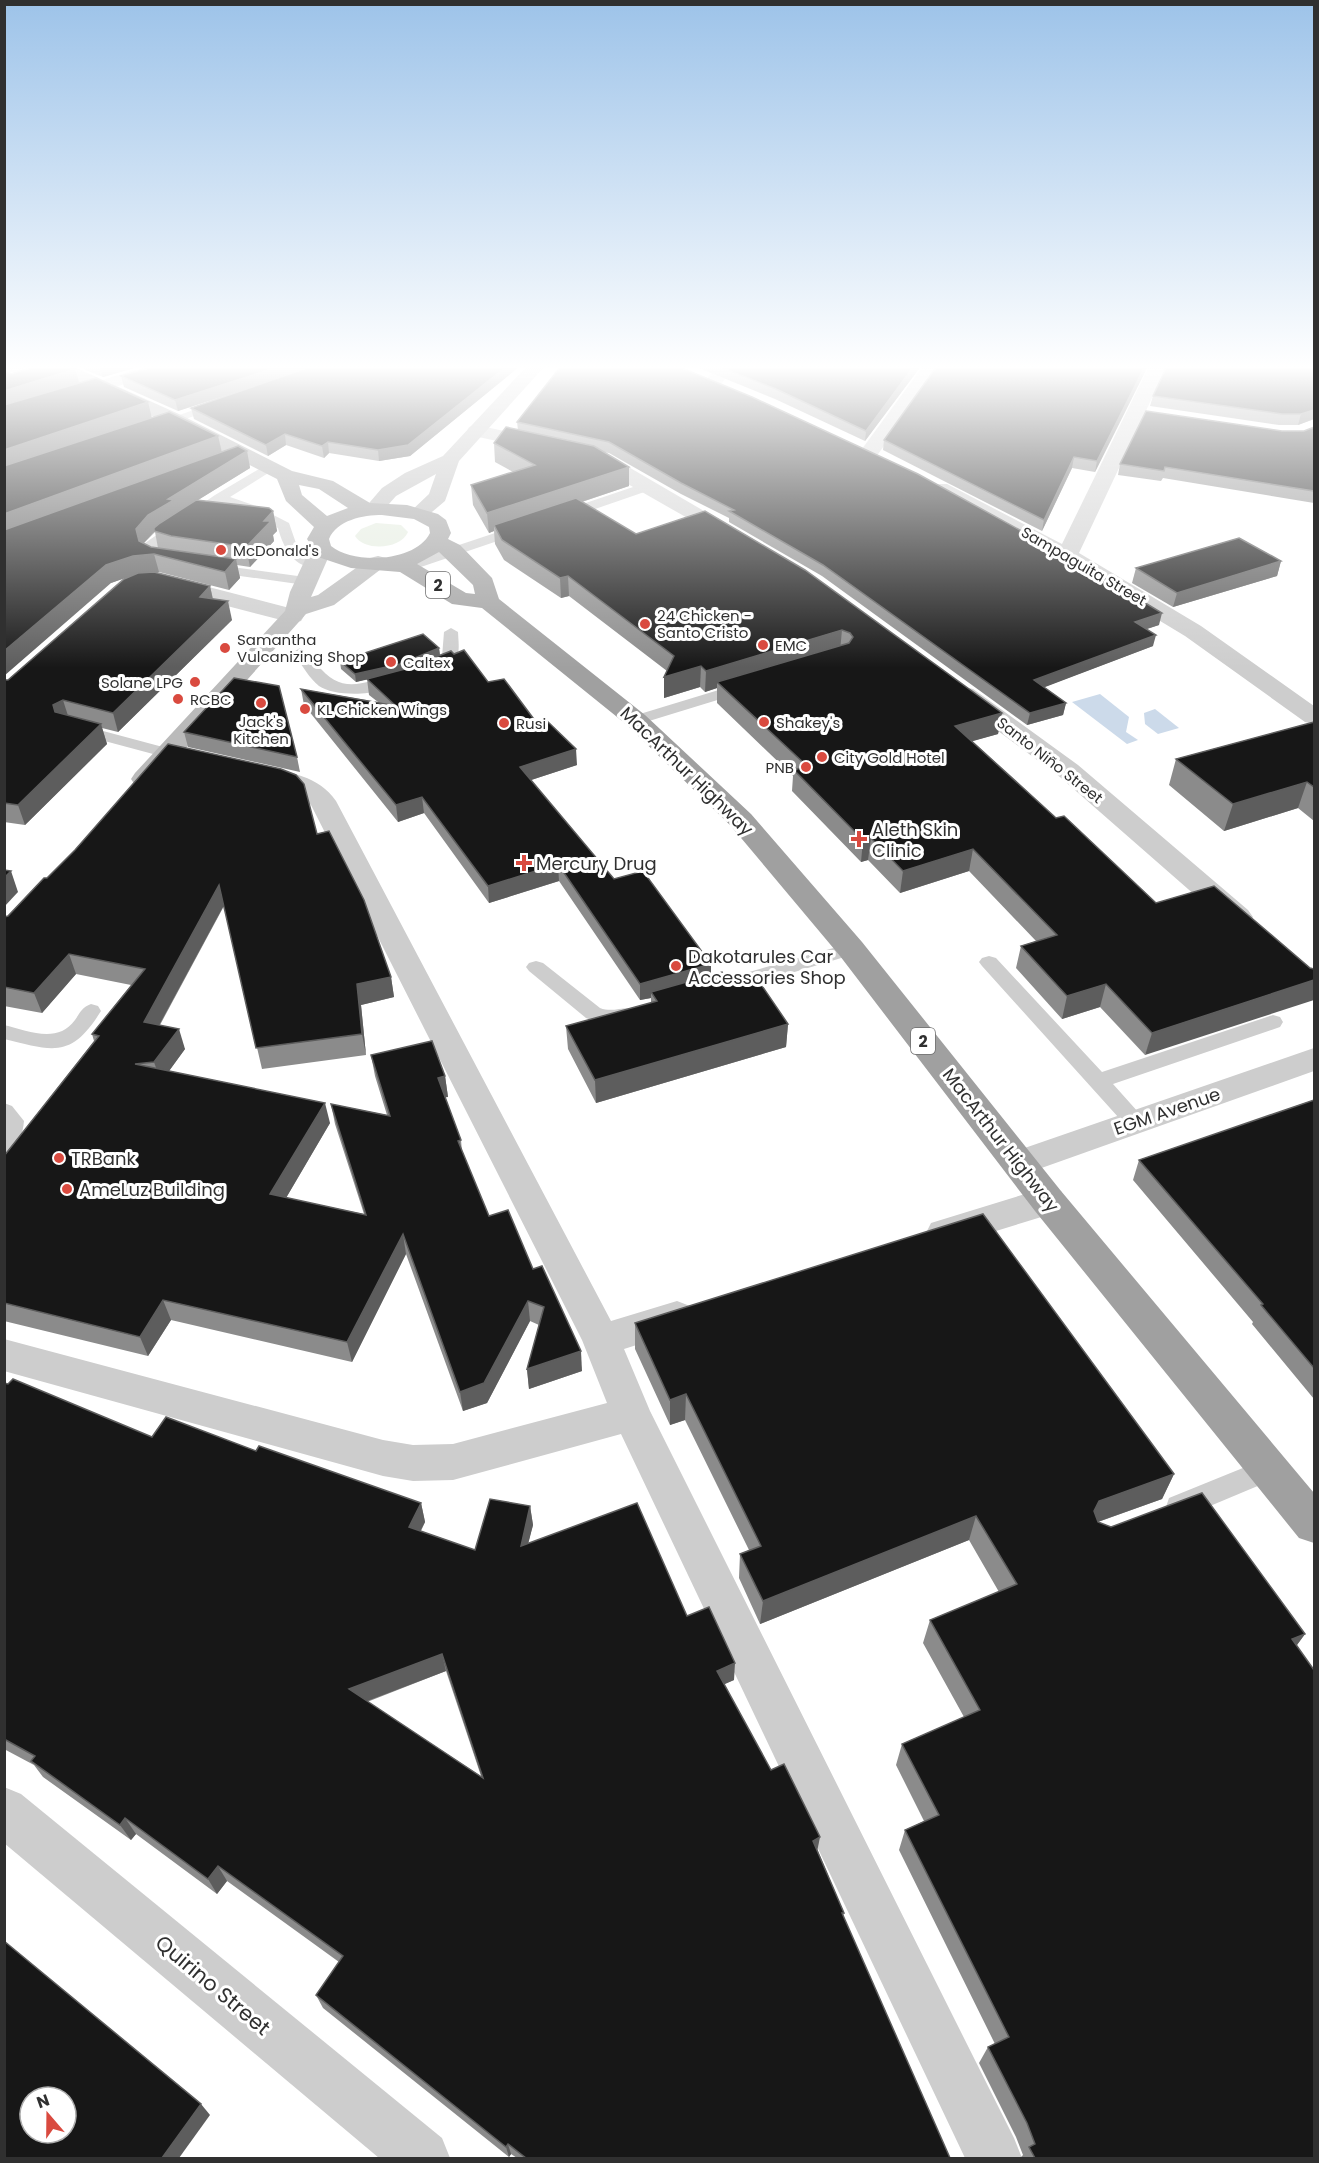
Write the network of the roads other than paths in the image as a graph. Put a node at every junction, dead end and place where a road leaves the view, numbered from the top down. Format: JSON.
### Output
{"nodes":[{"id":1,"x":268,"y":467,"type":"edge"},
{"id":2,"x":434,"y":467,"type":"edge"},
{"id":3,"x":448,"y":467,"type":"edge"},
{"id":4,"x":613,"y":467,"type":"edge"},
{"id":5,"x":1108,"y":467,"type":"edge"},
{"id":6,"x":278,"y":472,"type":"junction"},
{"id":7,"x":922,"y":479,"type":"edge"},
{"id":8,"x":648,"y":486,"type":"junction"},
{"id":9,"x":220,"y":498,"type":"junction"},
{"id":10,"x":370,"y":510,"type":"junction"},
{"id":11,"x":419,"y":513,"type":"junction"},
{"id":12,"x":555,"y":518,"type":"edge"},
{"id":13,"x":534,"y":525,"type":"edge"},
{"id":14,"x":326,"y":526,"type":"junction"},
{"id":15,"x":445,"y":546,"type":"junction"},
{"id":16,"x":751,"y":547,"type":"edge"},
{"id":17,"x":1067,"y":555,"type":"junction"},
{"id":18,"x":314,"y":564,"type":"junction"},
{"id":19,"x":391,"y":564,"type":"junction"},
{"id":20,"x":148,"y":582,"type":"edge"},
{"id":21,"x":488,"y":602,"type":"junction"},
{"id":22,"x":296,"y":613,"type":"junction"},
{"id":23,"x":451,"y":632,"type":"dead end"},
{"id":24,"x":300,"y":653,"type":"dead end"},
{"id":25,"x":946,"y":681,"type":"edge"},
{"id":26,"x":761,"y":682,"type":"edge"},
{"id":27,"x":1314,"y":717,"type":"edge"},
{"id":28,"x":636,"y":720,"type":"junction"},
{"id":29,"x":68,"y":726,"type":"edge"},
{"id":30,"x":199,"y":760,"type":"junction"},
{"id":31,"x":127,"y":797,"type":"edge"},
{"id":32,"x":1253,"y":930,"type":"edge"},
{"id":33,"x":851,"y":950,"type":"junction"},
{"id":34,"x":989,"y":962,"type":"dead end"},
{"id":35,"x":536,"y":967,"type":"dead end"},
{"id":36,"x":705,"y":992,"type":"edge"},
{"id":37,"x":643,"y":1010,"type":"edge"},
{"id":38,"x":91,"y":1011,"type":"dead end"},
{"id":39,"x":1273,"y":1022,"type":"edge"},
{"id":40,"x":4,"y":1032,"type":"edge"},
{"id":41,"x":1314,"y":1059,"type":"edge"},
{"id":42,"x":1099,"y":1082,"type":"junction"},
{"id":43,"x":4,"y":1111,"type":"edge"},
{"id":44,"x":1136,"y":1122,"type":"junction"},
{"id":45,"x":4,"y":1150,"type":"edge"},
{"id":46,"x":1019,"y":1163,"type":"junction"},
{"id":47,"x":1048,"y":1201,"type":"junction"},
{"id":48,"x":913,"y":1243,"type":"edge"},
{"id":49,"x":710,"y":1306,"type":"edge"},
{"id":50,"x":601,"y":1340,"type":"junction"},
{"id":51,"x":4,"y":1355,"type":"edge"},
{"id":52,"x":631,"y":1414,"type":"junction"},
{"id":53,"x":1270,"y":1470,"type":"junction"},
{"id":54,"x":1152,"y":1518,"type":"edge"},
{"id":55,"x":1314,"y":1524,"type":"edge"},
{"id":56,"x":4,"y":1811,"type":"edge"},
{"id":57,"x":422,"y":2158,"type":"edge"},
{"id":58,"x":994,"y":2158,"type":"edge"}],
"edges":[{"from":1,"to":6,"type":"highway"},
{"from":2,"to":10,"type":"main road"},
{"from":3,"to":11,"type":"main road"},
{"from":4,"to":8,"type":"street"},
{"from":5,"to":17,"type":"street"},
{"from":6,"to":9,"type":"lane"},
{"from":6,"to":10,"type":"highway"},
{"from":6,"to":14,"type":"highway"},
{"from":7,"to":17,"type":"street","name":"Sampaguita Street"},
{"from":8,"to":12,"type":"lane"},
{"from":8,"to":16,"type":"street"},
{"from":9,"to":18,"type":"lane"},
{"from":9,"to":18,"type":"lane"},
{"from":10,"to":11,"type":"highway"},
{"from":10,"to":14,"type":"highway"},
{"from":11,"to":15,"type":"highway","number":"2"},
{"from":13,"to":15,"type":"lane"},
{"from":14,"to":18,"type":"highway"},
{"from":15,"to":19,"type":"highway","number":"2"},
{"from":15,"to":21,"type":"highway","name":"MacArthur Highway","number":"2"},
{"from":17,"to":27,"type":"street","name":"Sampaguita Street"},
{"from":18,"to":19,"type":"highway","number":"2"},
{"from":18,"to":22,"type":"main road"},
{"from":19,"to":21,"type":"highway","number":"2"},
{"from":19,"to":22,"type":"main road"},
{"from":20,"to":22,"type":"street"},
{"from":21,"to":28,"type":"highway","name":"MacArthur Highway","number":"2"},
{"from":22,"to":30,"type":"main road"},
{"from":23,"to":24,"type":"lane"},
{"from":25,"to":32,"type":"street","name":"Santo Niño Street"},
{"from":26,"to":28,"type":"lane"},
{"from":28,"to":33,"type":"highway","name":"MacArthur Highway","number":"2"},
{"from":29,"to":30,"type":"lane"},
{"from":30,"to":31,"type":"main road"},
{"from":30,"to":50,"type":"street"},
{"from":33,"to":36,"type":"lane"},
{"from":33,"to":46,"type":"highway","name":"MacArthur Highway","number":"2"},
{"from":34,"to":42,"type":"lane"},
{"from":35,"to":37,"type":"lane"},
{"from":38,"to":40,"type":"lane"},
{"from":39,"to":42,"type":"lane"},
{"from":41,"to":44,"type":"street","name":"EGM Avenue"},
{"from":42,"to":44,"type":"lane"},
{"from":43,"to":45,"type":"lane"},
{"from":44,"to":46,"type":"street","name":"EGM Avenue"},
{"from":46,"to":47,"type":"highway","name":"MacArthur Highway","number":"2"},
{"from":47,"to":48,"type":"street"},
{"from":47,"to":53,"type":"highway","name":"MacArthur Highway","number":"2"},
{"from":49,"to":50,"type":"street"},
{"from":50,"to":52,"type":"street"},
{"from":51,"to":52,"type":"street"},
{"from":52,"to":58,"type":"street"},
{"from":53,"to":54,"type":"lane"},
{"from":53,"to":55,"type":"highway","name":"MacArthur Highway","number":"2"},
{"from":56,"to":57,"type":"street","name":"Quirino Street"}]}
